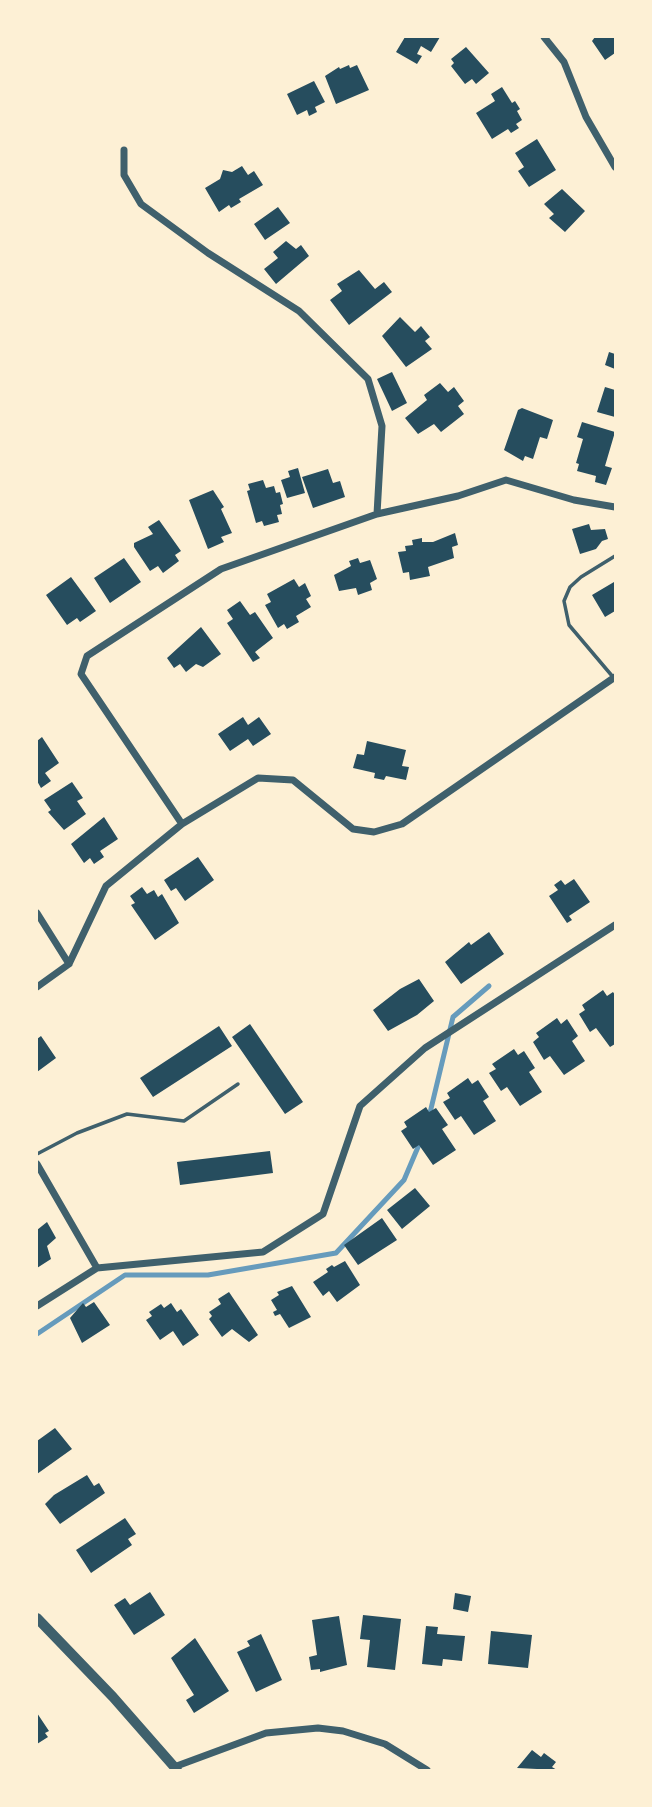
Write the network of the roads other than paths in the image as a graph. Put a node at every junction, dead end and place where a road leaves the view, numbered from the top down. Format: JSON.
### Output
{"nodes":[{"id":1,"x":544,"y":37,"type":"edge"},
{"id":2,"x":124,"y":150,"type":"dead end"},
{"id":3,"x":615,"y":167,"type":"edge"},
{"id":4,"x":615,"y":507,"type":"edge"},
{"id":5,"x":377,"y":514,"type":"junction"},
{"id":6,"x":615,"y":556,"type":"edge"},
{"id":7,"x":615,"y":678,"type":"edge"},
{"id":8,"x":182,"y":824,"type":"junction"},
{"id":9,"x":37,"y":913,"type":"edge"},
{"id":10,"x":615,"y":925,"type":"edge"},
{"id":11,"x":69,"y":964,"type":"junction"},
{"id":12,"x":37,"y":987,"type":"edge"},
{"id":13,"x":238,"y":1084,"type":"dead end"},
{"id":14,"x":37,"y":1154,"type":"edge"},
{"id":15,"x":37,"y":1164,"type":"edge"},
{"id":16,"x":97,"y":1268,"type":"junction"},
{"id":17,"x":37,"y":1306,"type":"edge"},
{"id":18,"x":37,"y":1618,"type":"edge"},
{"id":19,"x":176,"y":1768,"type":"edge"},
{"id":20,"x":427,"y":1770,"type":"edge"}],
"edges":[{"from":1,"to":3,"type":"street"},
{"from":2,"to":5,"type":"street"},
{"from":4,"to":5,"type":"street"},
{"from":5,"to":8,"type":"street"},
{"from":6,"to":7,"type":"lane"},
{"from":7,"to":8,"type":"street"},
{"from":8,"to":11,"type":"street"},
{"from":9,"to":11,"type":"street"},
{"from":10,"to":16,"type":"street"},
{"from":11,"to":12,"type":"street"},
{"from":13,"to":14,"type":"lane"},
{"from":15,"to":16,"type":"street"},
{"from":16,"to":17,"type":"street"},
{"from":18,"to":19,"type":"street"},
{"from":19,"to":20,"type":"street"}]}
